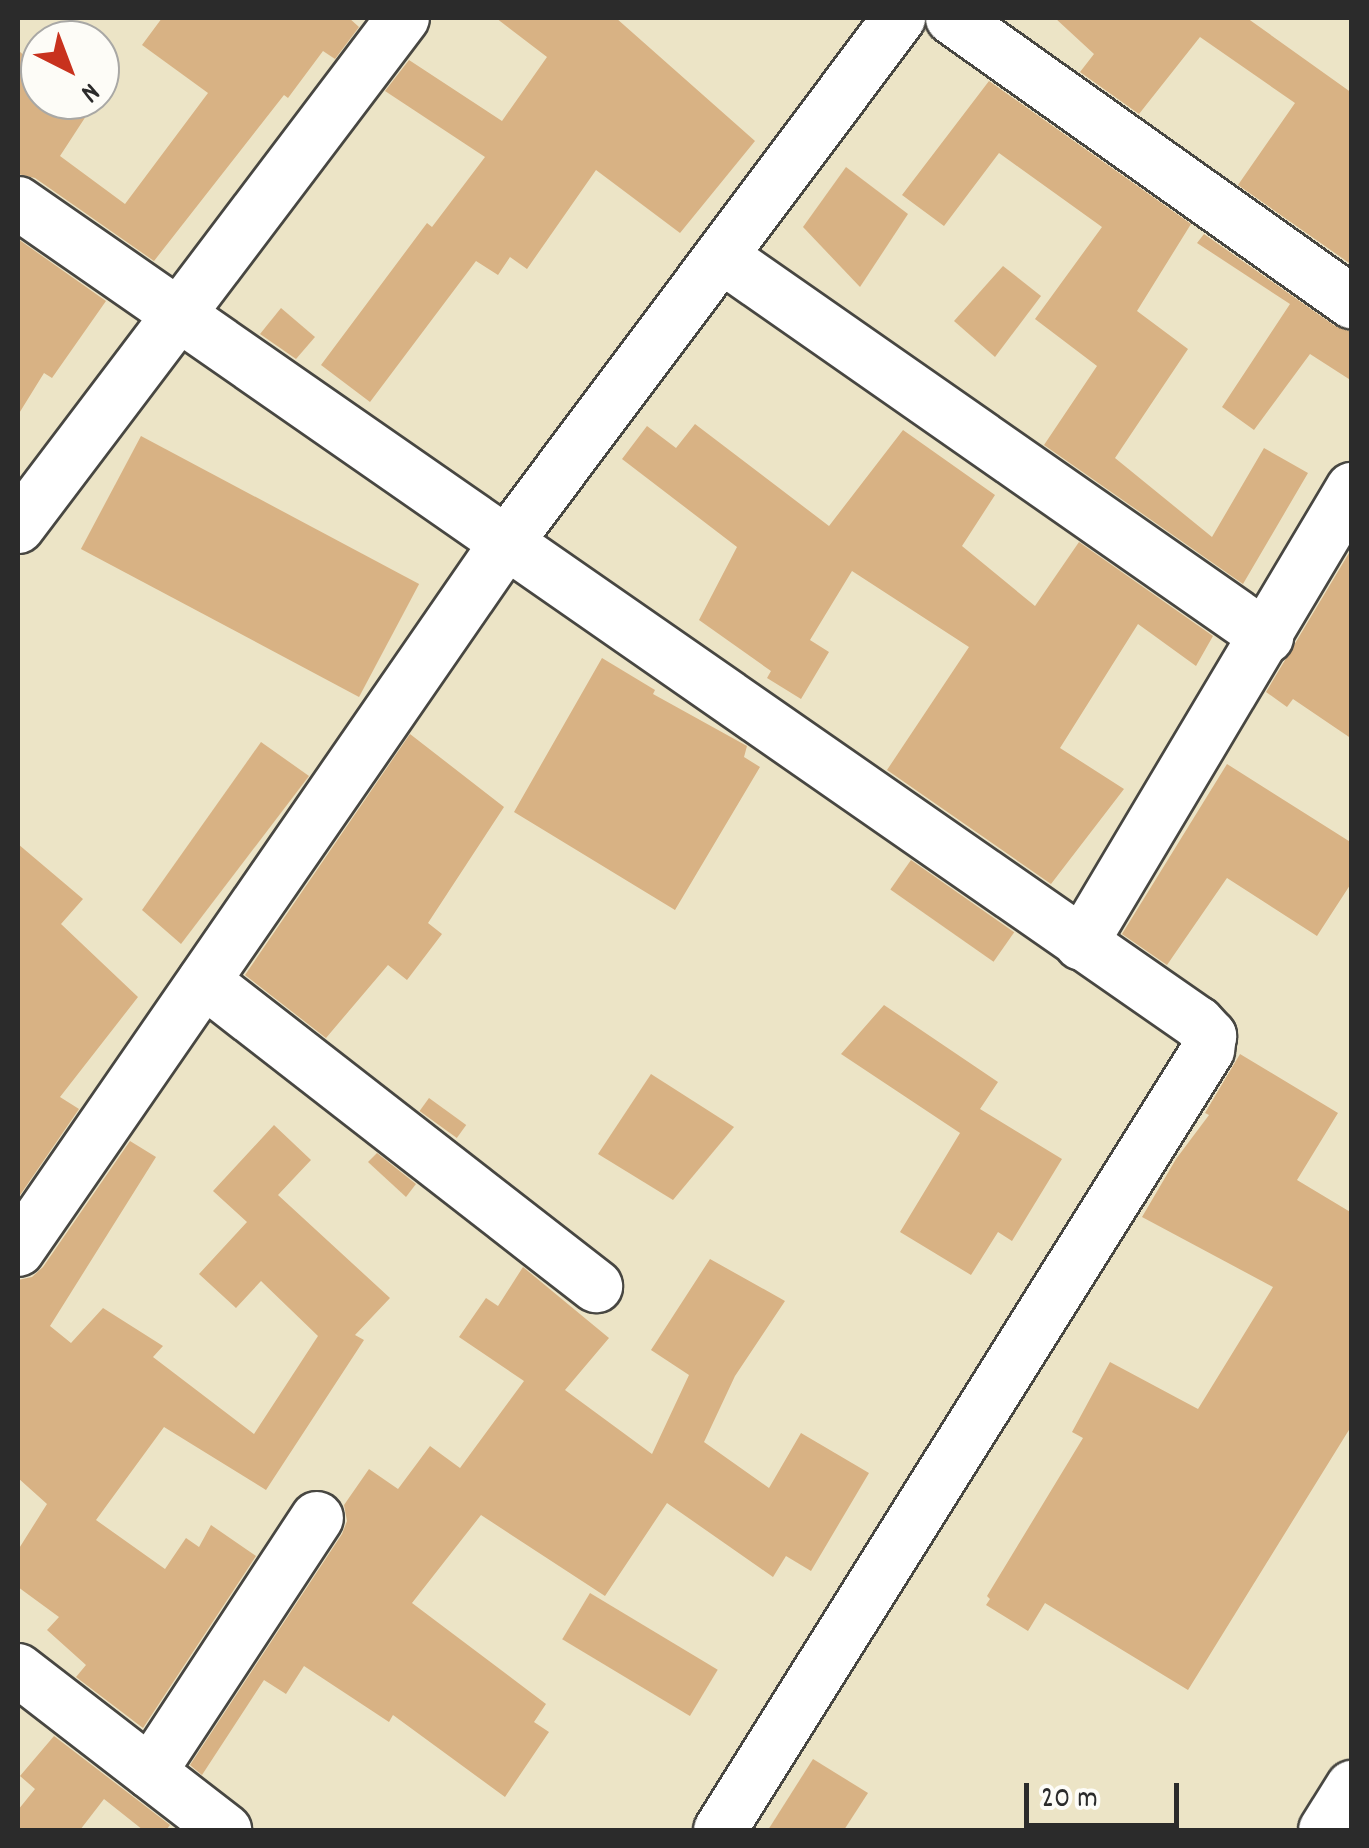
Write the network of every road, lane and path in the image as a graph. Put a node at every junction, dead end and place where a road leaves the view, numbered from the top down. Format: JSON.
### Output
{"nodes":[{"id":1,"x":404,"y":18,"type":"edge"},
{"id":2,"x":899,"y":18,"type":"edge"},
{"id":3,"x":952,"y":18,"type":"edge"},
{"id":4,"x":18,"y":203,"type":"edge"},
{"id":5,"x":721,"y":256,"type":"junction"},
{"id":6,"x":1352,"y":302,"type":"edge"},
{"id":7,"x":178,"y":315,"type":"junction"},
{"id":8,"x":1352,"y":489,"type":"edge"},
{"id":9,"x":18,"y":527,"type":"edge"},
{"id":10,"x":506,"y":543,"type":"junction"},
{"id":11,"x":1267,"y":637,"type":"junction"},
{"id":12,"x":1081,"y":944,"type":"junction"},
{"id":13,"x":204,"y":980,"type":"junction"},
{"id":14,"x":18,"y":1250,"type":"edge"},
{"id":15,"x":596,"y":1286,"type":"dead end"},
{"id":16,"x":317,"y":1518,"type":"dead end"},
{"id":17,"x":18,"y":1670,"type":"edge"},
{"id":18,"x":150,"y":1772,"type":"junction"},
{"id":19,"x":1352,"y":1787,"type":"edge"},
{"id":20,"x":226,"y":1830,"type":"edge"},
{"id":21,"x":720,"y":1830,"type":"edge"},
{"id":22,"x":1325,"y":1830,"type":"edge"}],
"edges":[{"from":1,"to":7,"type":"street"},
{"from":2,"to":5,"type":"street"},
{"from":3,"to":6,"type":"street"},
{"from":4,"to":7,"type":"street"},
{"from":5,"to":10,"type":"street"},
{"from":5,"to":11,"type":"street"},
{"from":7,"to":9,"type":"street"},
{"from":7,"to":10,"type":"street"},
{"from":8,"to":11,"type":"street"},
{"from":10,"to":12,"type":"street"},
{"from":10,"to":13,"type":"street"},
{"from":11,"to":12,"type":"street"},
{"from":12,"to":21,"type":"street"},
{"from":13,"to":14,"type":"street"},
{"from":13,"to":15,"type":"street"},
{"from":16,"to":18,"type":"street"},
{"from":17,"to":18,"type":"street"},
{"from":18,"to":20,"type":"street"},
{"from":19,"to":22,"type":"street"}]}
